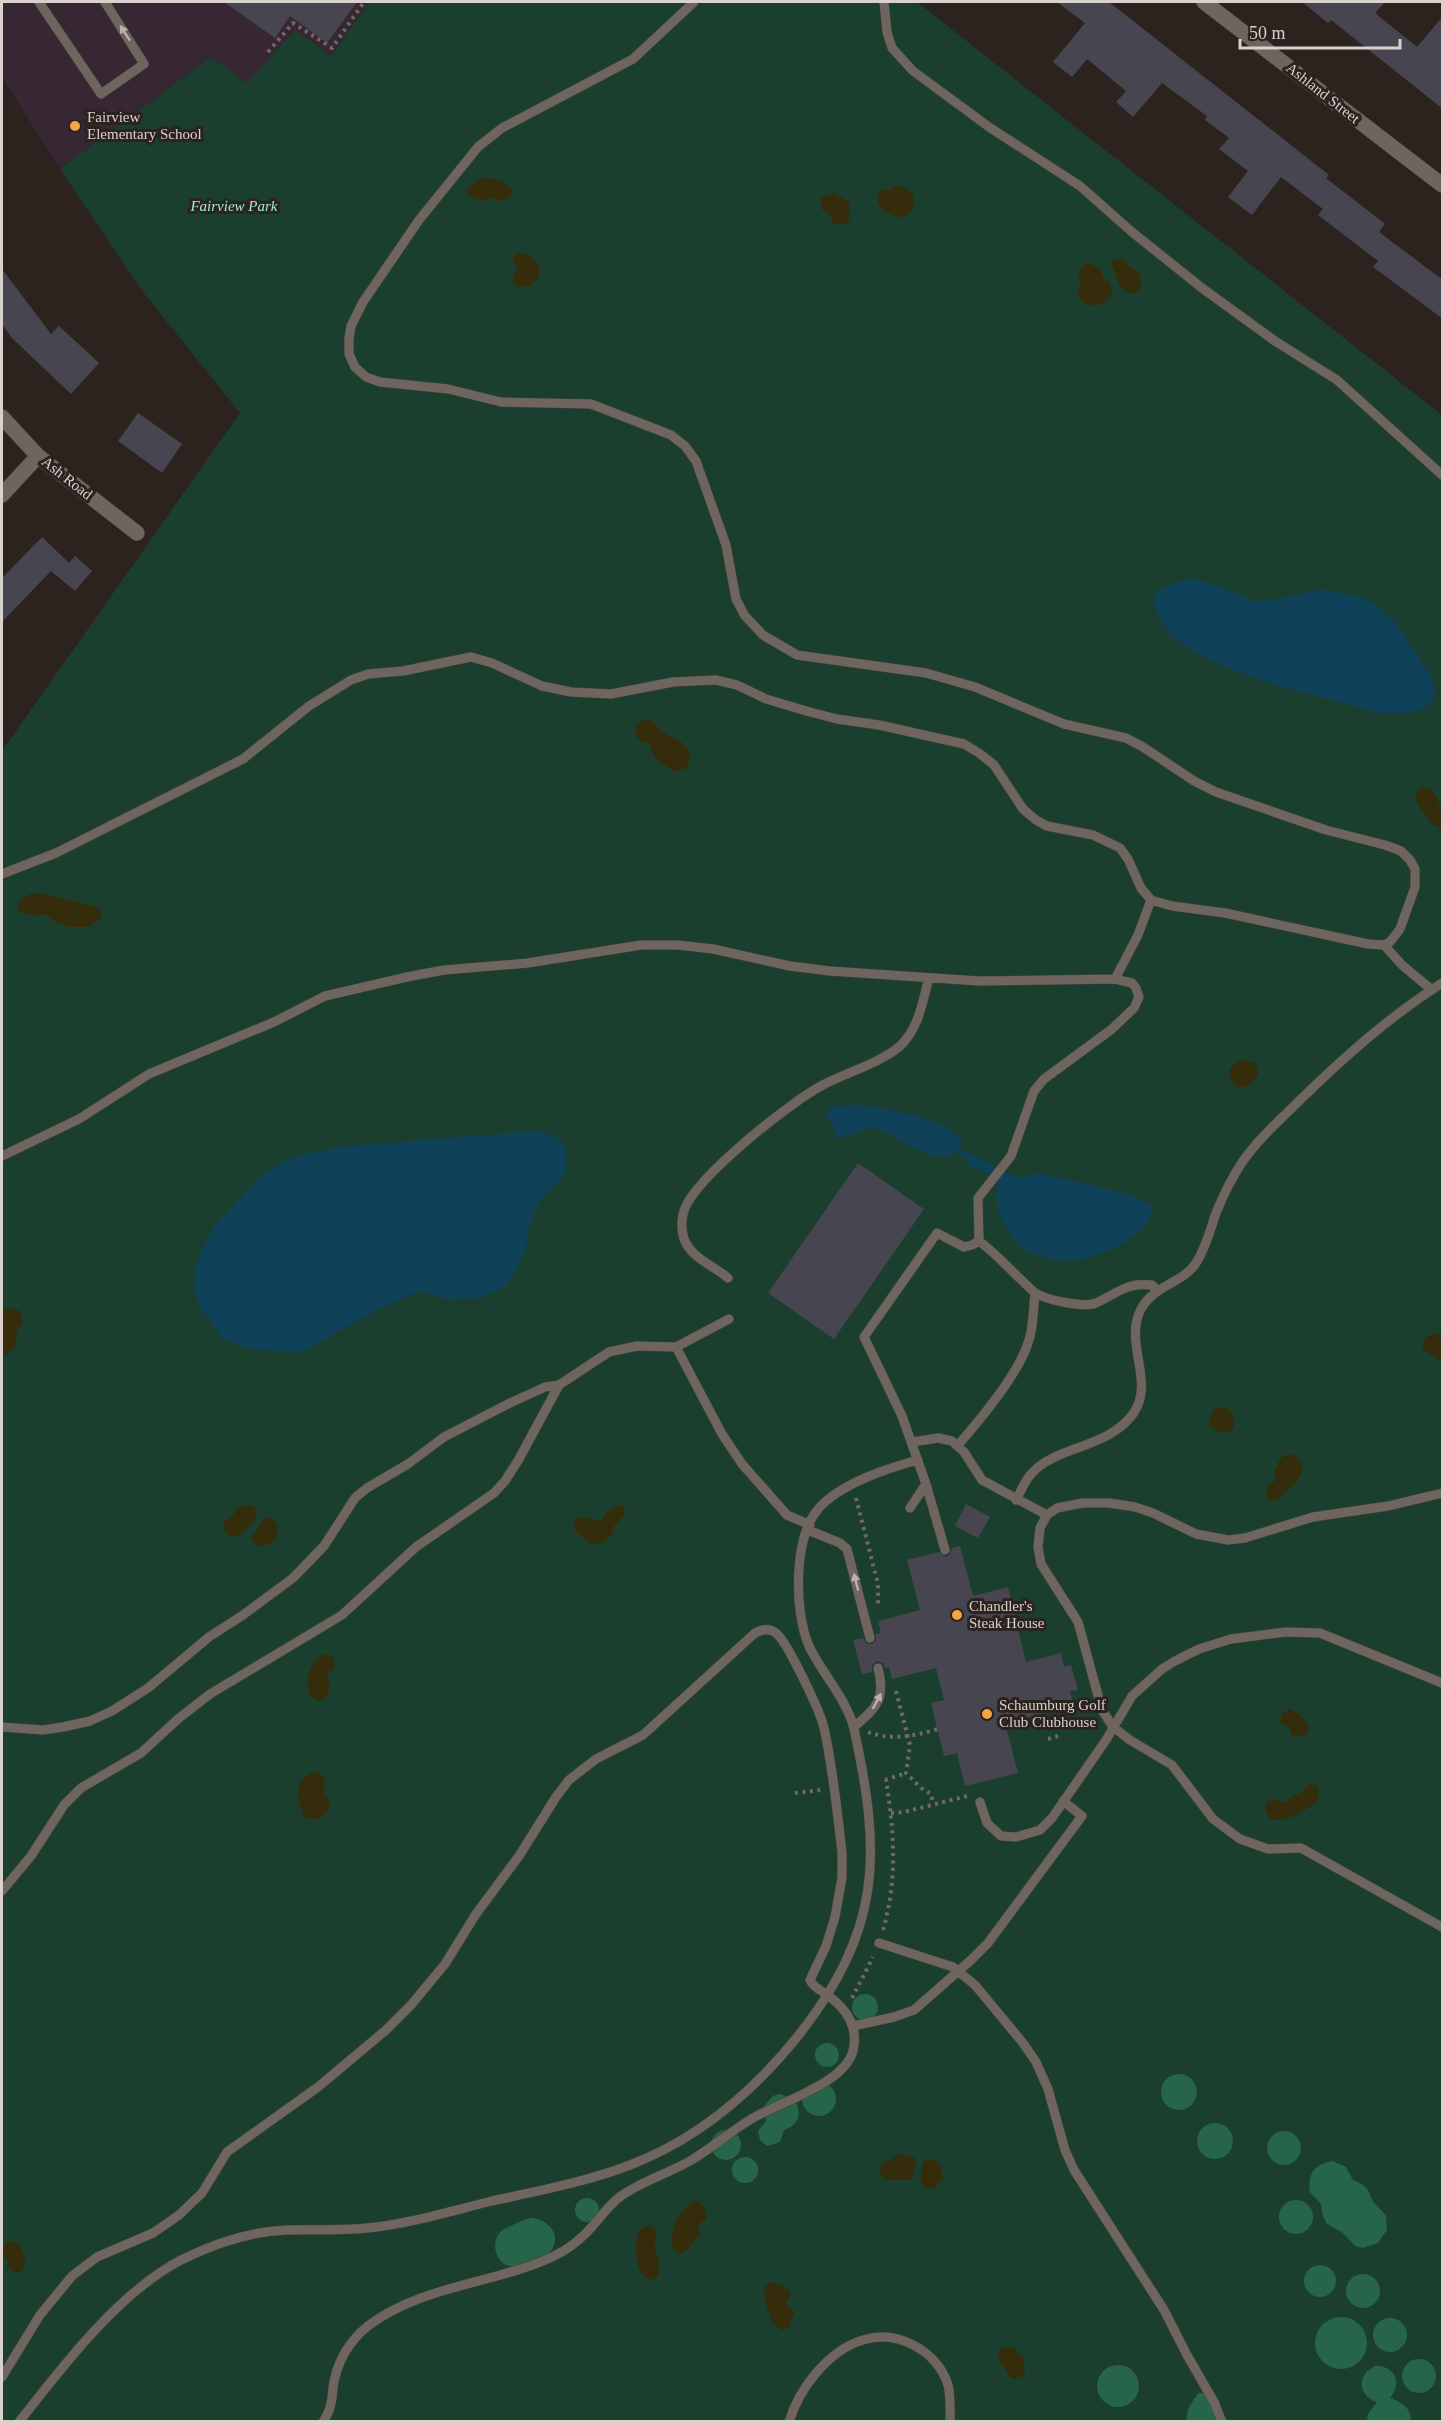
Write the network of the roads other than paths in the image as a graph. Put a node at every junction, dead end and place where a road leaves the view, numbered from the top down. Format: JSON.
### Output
{"nodes":[{"id":1,"x":39,"y":2,"type":"edge"},
{"id":2,"x":105,"y":2,"type":"edge"},
{"id":3,"x":694,"y":2,"type":"edge"},
{"id":4,"x":884,"y":2,"type":"edge"},
{"id":5,"x":1204,"y":2,"type":"edge"},
{"id":6,"x":1443,"y":185,"type":"edge"},
{"id":7,"x":2,"y":417,"type":"edge"},
{"id":8,"x":39,"y":456,"type":"junction"},
{"id":9,"x":1443,"y":475,"type":"edge"},
{"id":10,"x":2,"y":495,"type":"edge"},
{"id":11,"x":137,"y":533,"type":"dead end"},
{"id":12,"x":2,"y":874,"type":"edge"},
{"id":13,"x":1151,"y":900,"type":"junction"},
{"id":14,"x":1384,"y":945,"type":"junction"},
{"id":15,"x":929,"y":978,"type":"junction"},
{"id":16,"x":1115,"y":979,"type":"junction"},
{"id":17,"x":1443,"y":983,"type":"edge"},
{"id":18,"x":1432,"y":990,"type":"junction"},
{"id":19,"x":2,"y":1156,"type":"edge"},
{"id":20,"x":979,"y":1240,"type":"junction"},
{"id":21,"x":728,"y":1278,"type":"dead end"},
{"id":22,"x":1157,"y":1290,"type":"junction"},
{"id":23,"x":1035,"y":1293,"type":"junction"},
{"id":24,"x":729,"y":1319,"type":"dead end"},
{"id":25,"x":676,"y":1347,"type":"junction"},
{"id":26,"x":559,"y":1385,"type":"junction"},
{"id":27,"x":912,"y":1442,"type":"junction"},
{"id":28,"x":958,"y":1445,"type":"junction"},
{"id":29,"x":918,"y":1460,"type":"junction"},
{"id":30,"x":926,"y":1484,"type":"junction"},
{"id":31,"x":1443,"y":1493,"type":"edge"},
{"id":32,"x":1016,"y":1500,"type":"junction"},
{"id":33,"x":910,"y":1508,"type":"dead end"},
{"id":34,"x":1047,"y":1515,"type":"junction"},
{"id":35,"x":809,"y":1528,"type":"junction"},
{"id":36,"x":945,"y":1550,"type":"dead end"},
{"id":37,"x":870,"y":1638,"type":"dead end"},
{"id":38,"x":878,"y":1668,"type":"dead end"},
{"id":39,"x":1443,"y":1683,"type":"edge"},
{"id":40,"x":2,"y":1727,"type":"edge"},
{"id":41,"x":854,"y":1727,"type":"junction"},
{"id":42,"x":1113,"y":1727,"type":"junction"},
{"id":43,"x":1063,"y":1801,"type":"junction"},
{"id":44,"x":981,"y":1802,"type":"dead end"},
{"id":45,"x":2,"y":1892,"type":"edge"},
{"id":46,"x":1443,"y":1927,"type":"edge"},
{"id":47,"x":879,"y":1943,"type":"dead end"},
{"id":48,"x":959,"y":1970,"type":"junction"},
{"id":49,"x":828,"y":1995,"type":"junction"},
{"id":50,"x":853,"y":2026,"type":"junction"},
{"id":51,"x":2,"y":2377,"type":"edge"},
{"id":52,"x":19,"y":2421,"type":"edge"},
{"id":53,"x":323,"y":2421,"type":"edge"},
{"id":54,"x":789,"y":2421,"type":"edge"},
{"id":55,"x":950,"y":2421,"type":"edge"},
{"id":56,"x":1222,"y":2421,"type":"edge"}],
"edges":[{"from":1,"to":2,"type":"lane","one_way":true},
{"from":3,"to":14,"type":"lane"},
{"from":4,"to":9,"type":"lane"},
{"from":5,"to":6,"type":"street","name":"Ashland Street"},
{"from":7,"to":8,"type":"street","name":"Ash Road"},
{"from":8,"to":10,"type":"street"},
{"from":8,"to":11,"type":"street","name":"Ash Road"},
{"from":12,"to":13,"type":"lane"},
{"from":13,"to":14,"type":"lane"},
{"from":13,"to":16,"type":"lane"},
{"from":14,"to":18,"type":"lane"},
{"from":15,"to":16,"type":"lane"},
{"from":15,"to":19,"type":"lane"},
{"from":15,"to":21,"type":"lane"},
{"from":16,"to":20,"type":"lane"},
{"from":17,"to":18,"type":"lane"},
{"from":18,"to":22,"type":"lane"},
{"from":20,"to":23,"type":"lane"},
{"from":20,"to":27,"type":"lane"},
{"from":22,"to":23,"type":"lane"},
{"from":22,"to":32,"type":"lane"},
{"from":23,"to":28,"type":"lane"},
{"from":24,"to":25,"type":"lane"},
{"from":25,"to":26,"type":"lane"},
{"from":25,"to":35,"type":"lane"},
{"from":26,"to":40,"type":"lane"},
{"from":26,"to":45,"type":"lane"},
{"from":27,"to":28,"type":"lane"},
{"from":27,"to":29,"type":"lane"},
{"from":28,"to":32,"type":"lane"},
{"from":29,"to":30,"type":"lane"},
{"from":29,"to":35,"type":"lane"},
{"from":30,"to":33,"type":"lane"},
{"from":30,"to":36,"type":"lane"},
{"from":31,"to":34,"type":"lane"},
{"from":32,"to":34,"type":"lane"},
{"from":34,"to":42,"type":"lane"},
{"from":37,"to":35,"type":"lane","one_way":true},
{"from":35,"to":41,"type":"lane"},
{"from":41,"to":38,"type":"lane","one_way":true},
{"from":39,"to":42,"type":"lane"},
{"from":41,"to":49,"type":"lane"},
{"from":42,"to":43,"type":"lane"},
{"from":42,"to":46,"type":"lane"},
{"from":43,"to":44,"type":"lane"},
{"from":43,"to":48,"type":"lane"},
{"from":47,"to":48,"type":"lane"},
{"from":48,"to":50,"type":"lane"},
{"from":48,"to":56,"type":"lane"},
{"from":49,"to":50,"type":"lane"},
{"from":49,"to":51,"type":"lane"},
{"from":49,"to":52,"type":"lane"},
{"from":50,"to":53,"type":"lane"},
{"from":54,"to":55,"type":"lane"}]}
